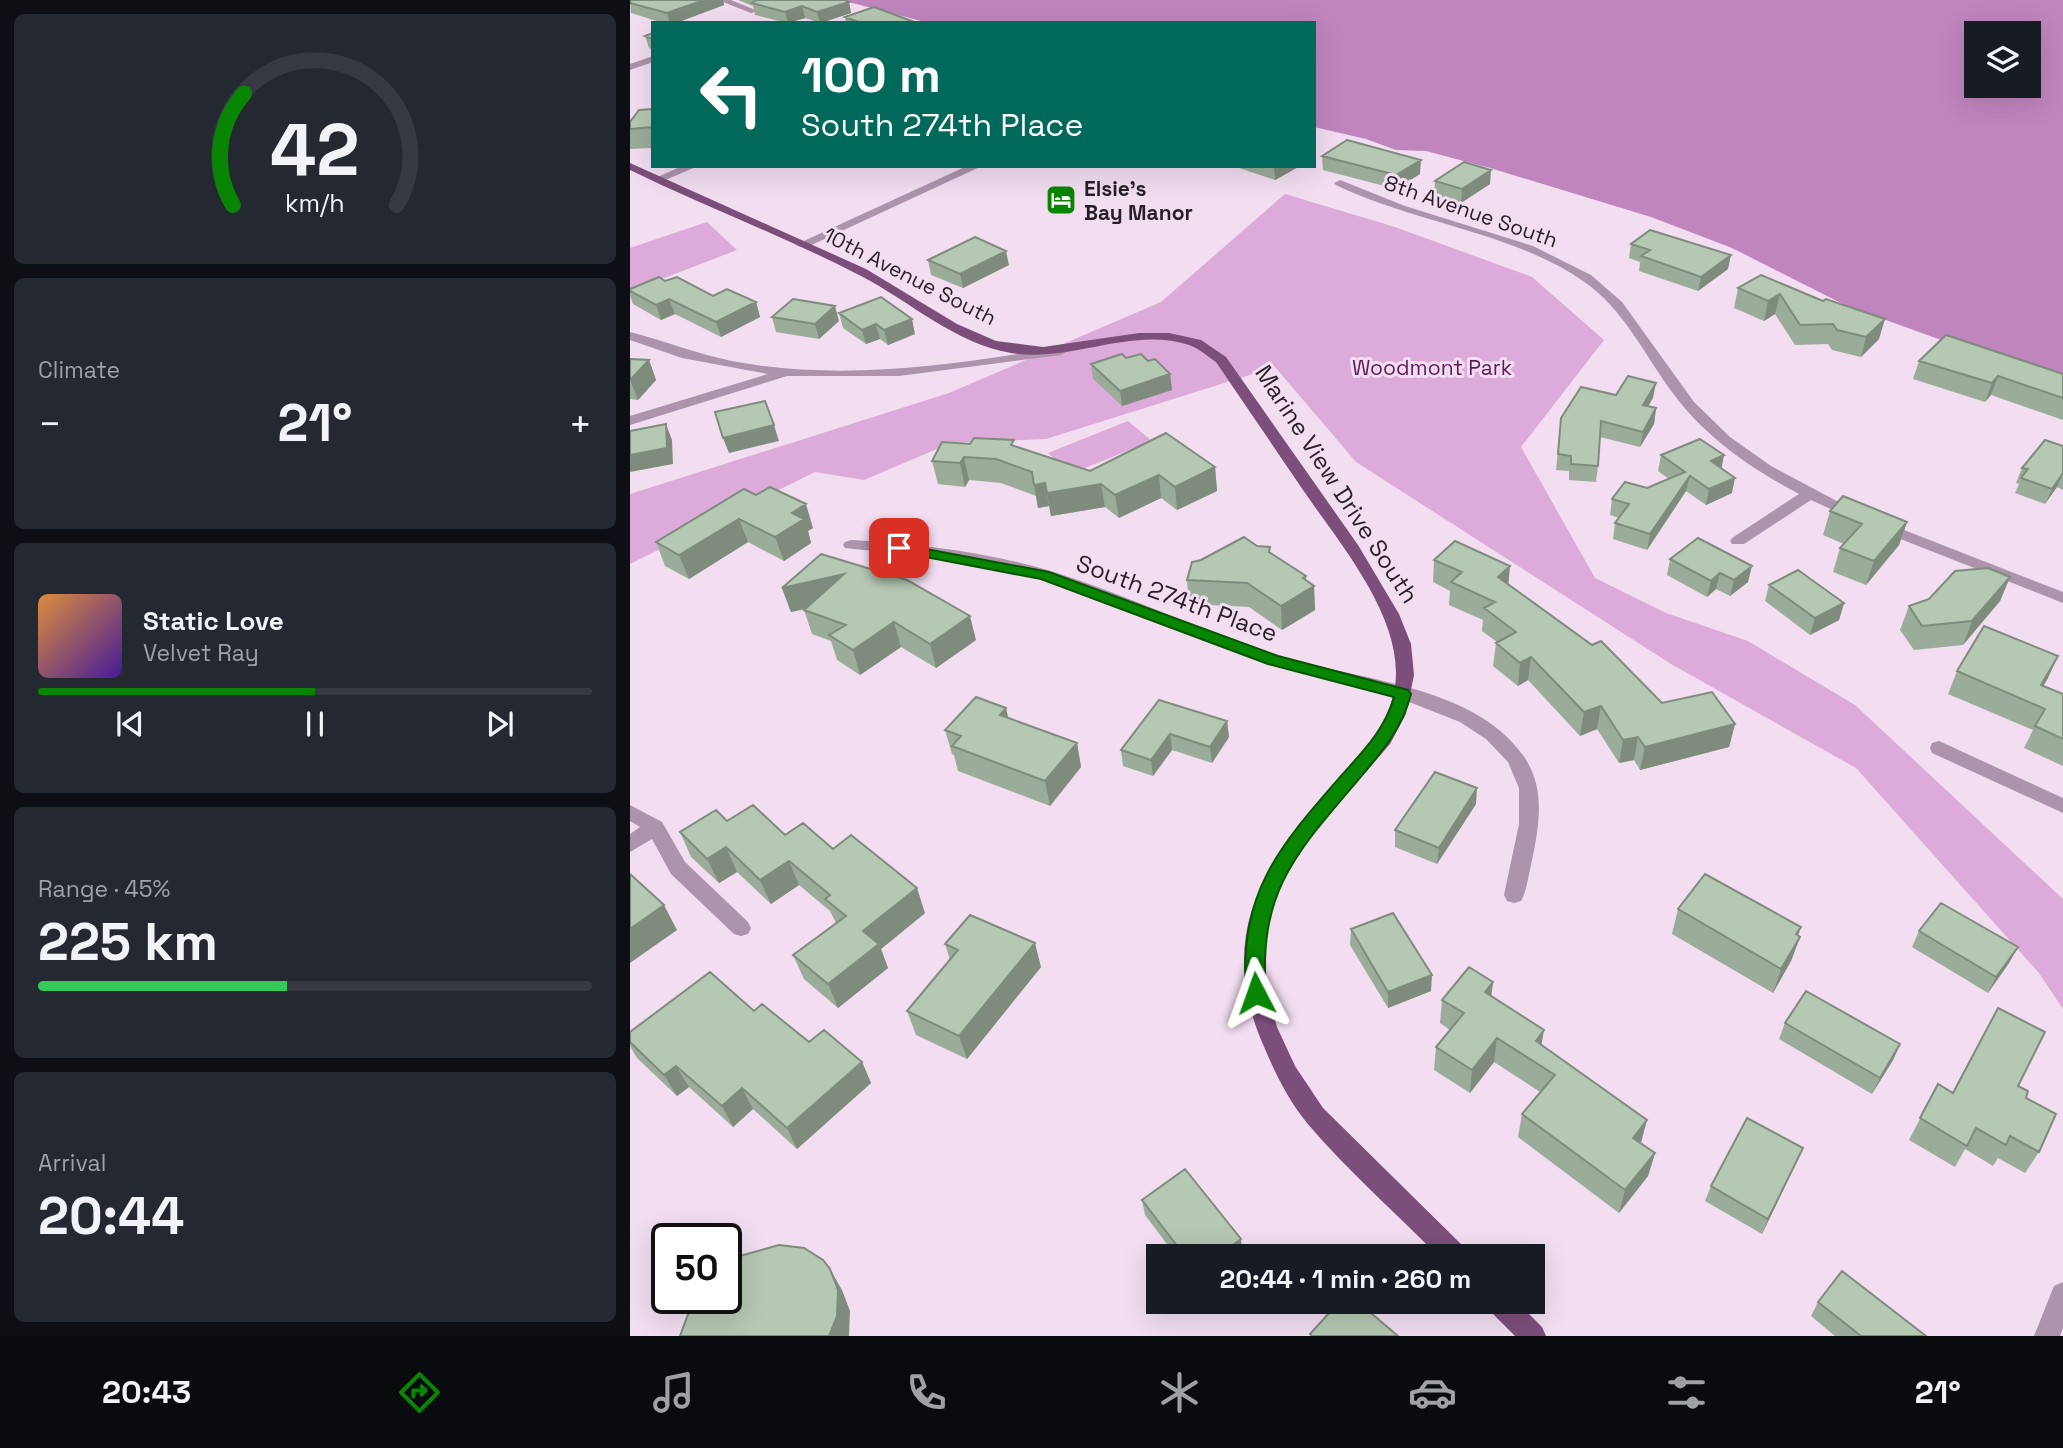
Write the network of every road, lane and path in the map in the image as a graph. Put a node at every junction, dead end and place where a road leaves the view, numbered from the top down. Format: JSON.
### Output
{"nodes":[{"id":1,"x":722,"y":0,"type":"edge"},
{"id":2,"x":754,"y":10,"type":"edge"},
{"id":3,"x":651,"y":60,"type":"edge"},
{"id":4,"x":630,"y":67,"type":"edge"},
{"id":5,"x":630,"y":166,"type":"edge"},
{"id":6,"x":688,"y":168,"type":"edge"},
{"id":7,"x":973,"y":168,"type":"edge"},
{"id":8,"x":659,"y":180,"type":"junction"},
{"id":9,"x":1340,"y":183,"type":"dead end"},
{"id":10,"x":801,"y":245,"type":"junction"},
{"id":11,"x":630,"y":336,"type":"edge"},
{"id":12,"x":1061,"y":351,"type":"junction"},
{"id":13,"x":790,"y":371,"type":"junction"},
{"id":14,"x":630,"y":421,"type":"edge"},
{"id":15,"x":1809,"y":494,"type":"junction"},
{"id":16,"x":1738,"y":541,"type":"dead end"},
{"id":17,"x":851,"y":545,"type":"dead end"},
{"id":18,"x":2063,"y":598,"type":"edge"},
{"id":19,"x":1403,"y":694,"type":"junction"},
{"id":20,"x":1939,"y":748,"type":"dead end"},
{"id":21,"x":2063,"y":806,"type":"edge"},
{"id":22,"x":630,"y":811,"type":"edge"},
{"id":23,"x":655,"y":827,"type":"junction"},
{"id":24,"x":630,"y":844,"type":"edge"},
{"id":25,"x":1514,"y":895,"type":"dead end"},
{"id":26,"x":741,"y":928,"type":"dead end"},
{"id":27,"x":1443,"y":1244,"type":"edge"},
{"id":28,"x":2063,"y":1296,"type":"edge"},
{"id":29,"x":1511,"y":1314,"type":"edge"},
{"id":30,"x":1533,"y":1336,"type":"edge"},
{"id":31,"x":2047,"y":1336,"type":"edge"}],
"edges":[{"from":1,"to":2,"type":"street"},
{"from":3,"to":4,"type":"street"},
{"from":5,"to":8,"type":"main road","name":"10th Avenue South"},
{"from":6,"to":8,"type":"street"},
{"from":7,"to":10,"type":"street"},
{"from":8,"to":10,"type":"main road","name":"10th Avenue South"},
{"from":9,"to":15,"type":"street","name":"8th Avenue South"},
{"from":10,"to":12,"type":"main road","name":"10th Avenue South"},
{"from":11,"to":13,"type":"street","name":"Marine View Drive South"},
{"from":12,"to":13,"type":"street","name":"Marine View Drive South"},
{"from":12,"to":19,"type":"main road","name":"Marine View Drive South"},
{"from":13,"to":14,"type":"street"},
{"from":15,"to":16,"type":"street"},
{"from":15,"to":18,"type":"street","name":"8th Avenue South"},
{"from":17,"to":19,"type":"street","name":"South 274th Place"},
{"from":19,"to":25,"type":"street","name":"South 274th Place"},
{"from":19,"to":27,"type":"main road","name":"Marine View Drive South"},
{"from":20,"to":21,"type":"street"},
{"from":22,"to":23,"type":"street"},
{"from":23,"to":24,"type":"street"},
{"from":23,"to":26,"type":"street"},
{"from":28,"to":31,"type":"street"},
{"from":29,"to":30,"type":"main road"}]}
